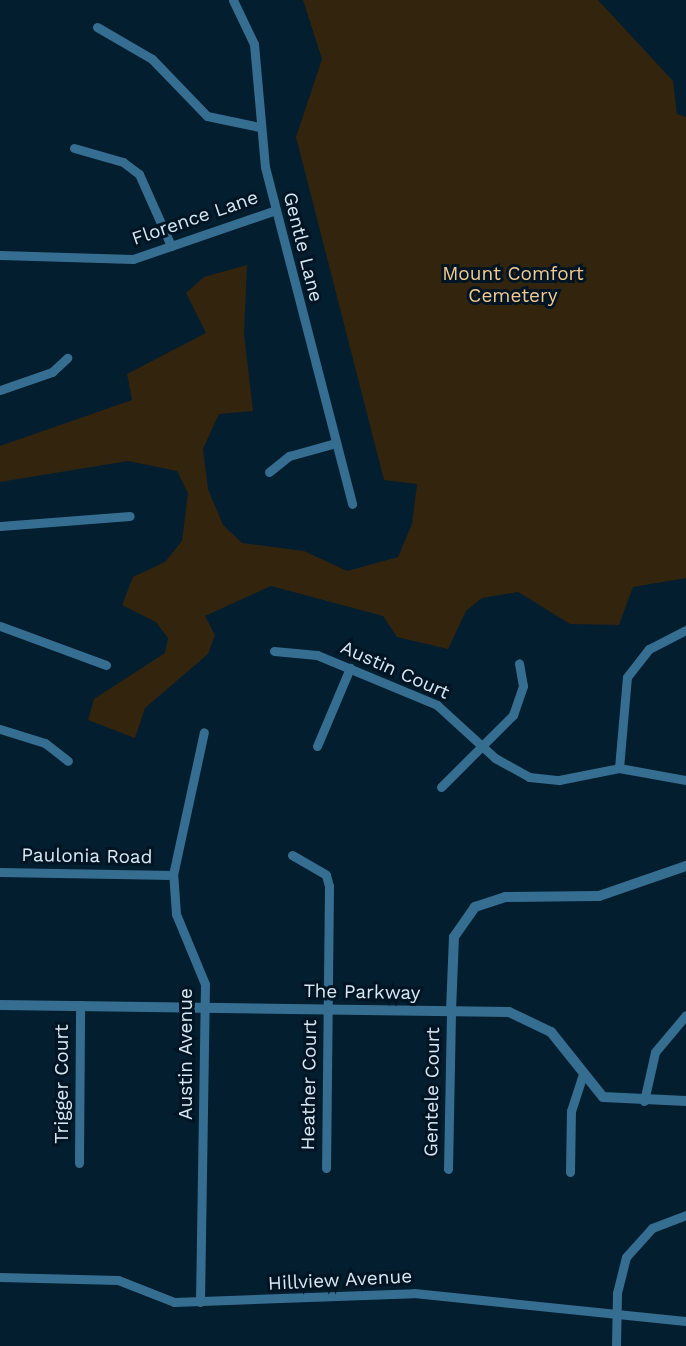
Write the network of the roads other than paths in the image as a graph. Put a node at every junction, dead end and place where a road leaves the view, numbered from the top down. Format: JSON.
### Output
{"nodes":[{"id":1,"x":233,"y":0,"type":"edge"},
{"id":2,"x":97,"y":27,"type":"dead end"},
{"id":3,"x":259,"y":127,"type":"junction"},
{"id":4,"x":74,"y":148,"type":"dead end"},
{"id":5,"x":276,"y":210,"type":"junction"},
{"id":6,"x":172,"y":246,"type":"junction"},
{"id":7,"x":0,"y":256,"type":"edge"},
{"id":8,"x":67,"y":358,"type":"dead end"},
{"id":9,"x":0,"y":390,"type":"edge"},
{"id":10,"x":336,"y":443,"type":"junction"},
{"id":11,"x":269,"y":472,"type":"dead end"},
{"id":12,"x":352,"y":504,"type":"dead end"},
{"id":13,"x":130,"y":516,"type":"dead end"},
{"id":14,"x":0,"y":526,"type":"edge"},
{"id":15,"x":0,"y":626,"type":"edge"},
{"id":16,"x":686,"y":631,"type":"edge"},
{"id":17,"x":274,"y":651,"type":"dead end"},
{"id":18,"x":519,"y":663,"type":"dead end"},
{"id":19,"x":106,"y":665,"type":"dead end"},
{"id":20,"x":350,"y":668,"type":"junction"},
{"id":21,"x":0,"y":729,"type":"edge"},
{"id":22,"x":204,"y":732,"type":"dead end"},
{"id":23,"x":317,"y":746,"type":"dead end"},
{"id":24,"x":485,"y":747,"type":"junction"},
{"id":25,"x":68,"y":761,"type":"dead end"},
{"id":26,"x":618,"y":768,"type":"junction"},
{"id":27,"x":686,"y":780,"type":"edge"},
{"id":28,"x":441,"y":787,"type":"dead end"},
{"id":29,"x":292,"y":855,"type":"dead end"},
{"id":30,"x":686,"y":866,"type":"edge"},
{"id":31,"x":0,"y":872,"type":"edge"},
{"id":32,"x":173,"y":875,"type":"junction"},
{"id":33,"x":0,"y":1005,"type":"edge"},
{"id":34,"x":80,"y":1005,"type":"junction"},
{"id":35,"x":204,"y":1007,"type":"junction"},
{"id":36,"x":328,"y":1009,"type":"junction"},
{"id":37,"x":451,"y":1011,"type":"junction"},
{"id":38,"x":686,"y":1015,"type":"edge"},
{"id":39,"x":582,"y":1077,"type":"junction"},
{"id":40,"x":644,"y":1101,"type":"junction"},
{"id":41,"x":686,"y":1101,"type":"edge"},
{"id":42,"x":79,"y":1163,"type":"dead end"},
{"id":43,"x":326,"y":1168,"type":"dead end"},
{"id":44,"x":448,"y":1169,"type":"dead end"},
{"id":45,"x":570,"y":1172,"type":"dead end"},
{"id":46,"x":686,"y":1215,"type":"edge"},
{"id":47,"x":0,"y":1277,"type":"edge"},
{"id":48,"x":200,"y":1302,"type":"junction"},
{"id":49,"x":616,"y":1313,"type":"junction"},
{"id":50,"x":686,"y":1321,"type":"edge"},
{"id":51,"x":616,"y":1346,"type":"edge"}],
"edges":[{"from":1,"to":3,"type":"street","name":"Gentle Lane"},
{"from":2,"to":3,"type":"street"},
{"from":3,"to":5,"type":"street","name":"Gentle Lane"},
{"from":4,"to":6,"type":"street"},
{"from":5,"to":6,"type":"street","name":"Florence Lane"},
{"from":5,"to":10,"type":"street","name":"Gentle Lane"},
{"from":6,"to":7,"type":"street","name":"Florence Lane"},
{"from":8,"to":9,"type":"street"},
{"from":10,"to":11,"type":"street"},
{"from":10,"to":12,"type":"street","name":"Gentle Lane"},
{"from":13,"to":14,"type":"street"},
{"from":15,"to":19,"type":"street"},
{"from":16,"to":26,"type":"street"},
{"from":17,"to":20,"type":"street","name":"Austin Court"},
{"from":18,"to":24,"type":"street"},
{"from":20,"to":23,"type":"street"},
{"from":20,"to":24,"type":"street","name":"Austin Court"},
{"from":21,"to":25,"type":"street"},
{"from":22,"to":32,"type":"street","name":"Austin Avenue"},
{"from":24,"to":26,"type":"street","name":"Austin Court"},
{"from":24,"to":28,"type":"street"},
{"from":26,"to":27,"type":"street","name":"Austin Court"},
{"from":29,"to":36,"type":"street","name":"Heather Court"},
{"from":30,"to":37,"type":"street","name":"Gentele Court"},
{"from":31,"to":32,"type":"street","name":"Paulonia Road"},
{"from":32,"to":35,"type":"street","name":"Austin Avenue"},
{"from":33,"to":34,"type":"street","name":"The Parkway"},
{"from":34,"to":35,"type":"street","name":"The Parkway"},
{"from":34,"to":42,"type":"street","name":"Trigger Court"},
{"from":35,"to":36,"type":"street","name":"The Parkway"},
{"from":35,"to":48,"type":"street","name":"Austin Avenue"},
{"from":36,"to":37,"type":"street","name":"The Parkway"},
{"from":36,"to":43,"type":"street","name":"Heather Court"},
{"from":37,"to":39,"type":"street","name":"The Parkway"},
{"from":37,"to":44,"type":"street","name":"Gentele Court"},
{"from":38,"to":40,"type":"street"},
{"from":39,"to":40,"type":"street","name":"The Parkway"},
{"from":39,"to":45,"type":"street"},
{"from":40,"to":41,"type":"street","name":"The Parkway"},
{"from":46,"to":49,"type":"street"},
{"from":47,"to":48,"type":"street","name":"Hillview Avenue"},
{"from":48,"to":49,"type":"street","name":"Hillview Avenue"},
{"from":49,"to":50,"type":"street","name":"Hillview Avenue"},
{"from":49,"to":51,"type":"street"}]}
